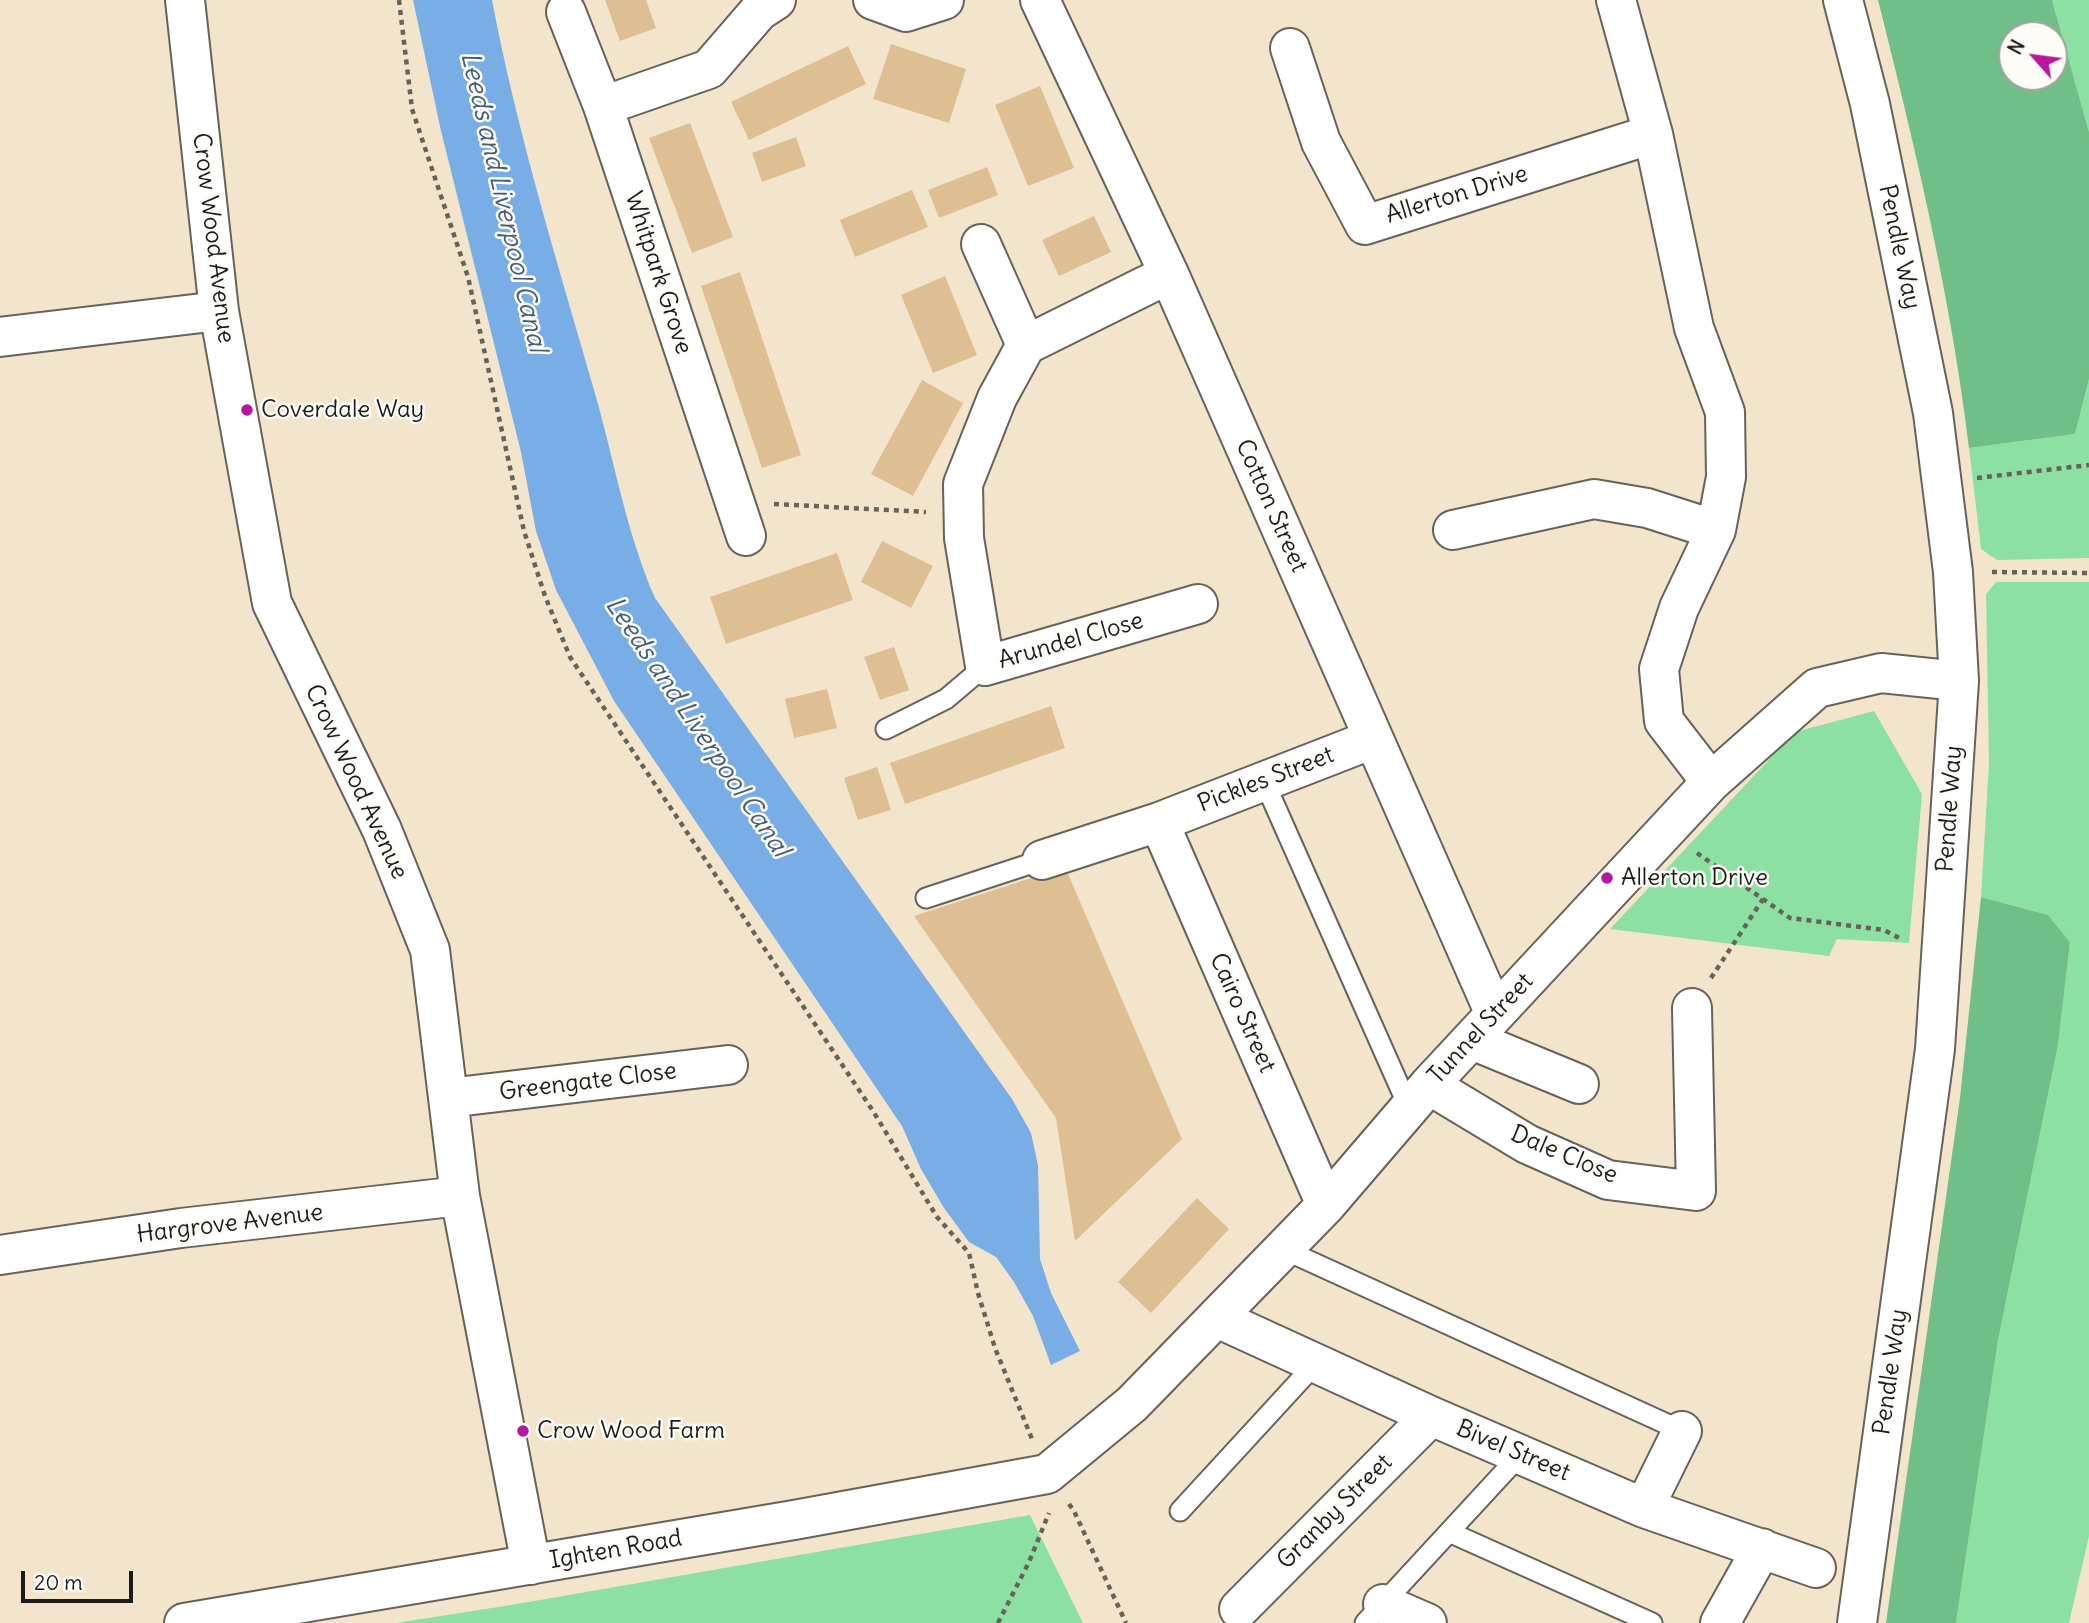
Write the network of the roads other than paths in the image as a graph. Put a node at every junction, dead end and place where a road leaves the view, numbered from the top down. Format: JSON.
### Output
{"nodes":[{"id":1,"x":184,"y":0,"type":"edge"},
{"id":2,"x":776,"y":0,"type":"edge"},
{"id":3,"x":873,"y":0,"type":"edge"},
{"id":4,"x":944,"y":0,"type":"edge"},
{"id":5,"x":1040,"y":0,"type":"edge"},
{"id":6,"x":1616,"y":0,"type":"edge"},
{"id":7,"x":1843,"y":0,"type":"edge"},
{"id":8,"x":566,"y":12,"type":"dead end"},
{"id":9,"x":1290,"y":48,"type":"dead end"},
{"id":10,"x":603,"y":106,"type":"junction"},
{"id":11,"x":1653,"y":134,"type":"junction"},
{"id":12,"x":981,"y":244,"type":"dead end"},
{"id":13,"x":1169,"y":274,"type":"junction"},
{"id":14,"x":219,"y":312,"type":"junction"},
{"id":15,"x":0,"y":337,"type":"edge"},
{"id":16,"x":1026,"y":345,"type":"junction"},
{"id":17,"x":740,"y":519,"type":"road end"},
{"id":18,"x":1453,"y":530,"type":"dead end"},
{"id":19,"x":1716,"y":530,"type":"junction"},
{"id":20,"x":1198,"y":604,"type":"dead end"},
{"id":21,"x":985,"y":666,"type":"junction"},
{"id":22,"x":1959,"y":681,"type":"junction"},
{"id":23,"x":886,"y":729,"type":"dead end"},
{"id":24,"x":1373,"y":739,"type":"junction"},
{"id":25,"x":1264,"y":781,"type":"junction"},
{"id":26,"x":1711,"y":782,"type":"junction"},
{"id":27,"x":1158,"y":822,"type":"junction"},
{"id":28,"x":1042,"y":860,"type":"joint"},
{"id":29,"x":926,"y":898,"type":"dead end"},
{"id":30,"x":1692,"y":1008,"type":"road end"},
{"id":31,"x":1484,"y":1027,"type":"junction"},
{"id":32,"x":728,"y":1065,"type":"dead end"},
{"id":33,"x":1578,"y":1084,"type":"dead end"},
{"id":34,"x":1419,"y":1097,"type":"junction"},
{"id":35,"x":448,"y":1098,"type":"junction"},
{"id":36,"x":460,"y":1196,"type":"junction"},
{"id":37,"x":1326,"y":1205,"type":"junction"},
{"id":38,"x":1283,"y":1249,"type":"junction"},
{"id":39,"x":0,"y":1255,"type":"edge"},
{"id":40,"x":1217,"y":1318,"type":"junction"},
{"id":41,"x":1316,"y":1363,"type":"junction"},
{"id":42,"x":1431,"y":1416,"type":"junction"},
{"id":43,"x":1682,"y":1431,"type":"joint"},
{"id":44,"x":1520,"y":1455,"type":"junction"},
{"id":45,"x":1052,"y":1482,"type":"joint"},
{"id":46,"x":1644,"y":1508,"type":"junction"},
{"id":47,"x":1180,"y":1511,"type":"dead end"},
{"id":48,"x":1449,"y":1532,"type":"junction"},
{"id":49,"x":1762,"y":1548,"type":"junction"},
{"id":50,"x":531,"y":1564,"type":"junction"},
{"id":51,"x":1816,"y":1568,"type":"dead end"},
{"id":52,"x":1239,"y":1609,"type":"dead end"},
{"id":53,"x":1374,"y":1613,"type":"edge"},
{"id":54,"x":184,"y":1623,"type":"edge"},
{"id":55,"x":1427,"y":1623,"type":"edge"},
{"id":56,"x":1653,"y":1623,"type":"edge"},
{"id":57,"x":1720,"y":1623,"type":"edge"},
{"id":58,"x":1857,"y":1623,"type":"edge"}],
"edges":[{"from":1,"to":14,"type":"street","name":"Crow Wood Avenue"},
{"from":2,"to":10,"type":"street"},
{"from":3,"to":4,"type":"street"},
{"from":5,"to":13,"type":"street","name":"Cotton Street"},
{"from":6,"to":11,"type":"street"},
{"from":7,"to":22,"type":"street","name":"Pendle Way"},
{"from":8,"to":10,"type":"street","name":"Whitpark Grove"},
{"from":9,"to":11,"type":"street","name":"Allerton Drive"},
{"from":10,"to":17,"type":"street","name":"Whitpark Grove"},
{"from":11,"to":19,"type":"street"},
{"from":12,"to":16,"type":"street"},
{"from":13,"to":16,"type":"street"},
{"from":13,"to":24,"type":"street","name":"Cotton Street"},
{"from":14,"to":15,"type":"street"},
{"from":14,"to":35,"type":"street","name":"Crow Wood Avenue"},
{"from":16,"to":21,"type":"street","name":"Arundel Close"},
{"from":18,"to":19,"type":"street"},
{"from":19,"to":26,"type":"street"},
{"from":20,"to":21,"type":"street","name":"Arundel Close"},
{"from":21,"to":23,"type":"lane"},
{"from":22,"to":26,"type":"street","name":"Tunnel Street"},
{"from":22,"to":58,"type":"street","name":"Pendle Way"},
{"from":24,"to":25,"type":"street","name":"Pickles Street"},
{"from":24,"to":31,"type":"street","name":"Cotton Street"},
{"from":25,"to":27,"type":"street","name":"Pickles Street"},
{"from":25,"to":34,"type":"lane"},
{"from":26,"to":31,"type":"street","name":"Tunnel Street"},
{"from":27,"to":28,"type":"street","name":"Pickles Street"},
{"from":27,"to":37,"type":"street","name":"Cairo Street"},
{"from":28,"to":29,"type":"lane"},
{"from":30,"to":34,"type":"street","name":"Dale Close"},
{"from":31,"to":33,"type":"street"},
{"from":31,"to":34,"type":"street","name":"Tunnel Street"},
{"from":32,"to":35,"type":"street","name":"Greengate Close"},
{"from":34,"to":37,"type":"street","name":"Tunnel Street"},
{"from":35,"to":36,"type":"street","name":"Crow Wood Avenue"},
{"from":36,"to":39,"type":"street","name":"Hargrove Avenue"},
{"from":36,"to":50,"type":"street","name":"Crow Wood Avenue"},
{"from":37,"to":38,"type":"street","name":"Tunnel Street"},
{"from":38,"to":40,"type":"street","name":"Tunnel Street"},
{"from":38,"to":43,"type":"lane"},
{"from":40,"to":41,"type":"street","name":"Bivel Street"},
{"from":40,"to":45,"type":"street","name":"Tunnel Street"},
{"from":41,"to":42,"type":"street","name":"Bivel Street"},
{"from":41,"to":47,"type":"lane"},
{"from":42,"to":44,"type":"street","name":"Bivel Street"},
{"from":42,"to":52,"type":"street","name":"Granby Street"},
{"from":43,"to":46,"type":"street"},
{"from":44,"to":46,"type":"street","name":"Bivel Street"},
{"from":44,"to":48,"type":"lane"},
{"from":45,"to":50,"type":"street","name":"Ighten Road"},
{"from":46,"to":49,"type":"street","name":"Bivel Street"},
{"from":48,"to":53,"type":"lane"},
{"from":48,"to":56,"type":"lane"},
{"from":49,"to":51,"type":"street","name":"Bivel Street"},
{"from":49,"to":57,"type":"street"},
{"from":50,"to":54,"type":"street","name":"Ighten Road"},
{"from":53,"to":55,"type":"street"}]}
